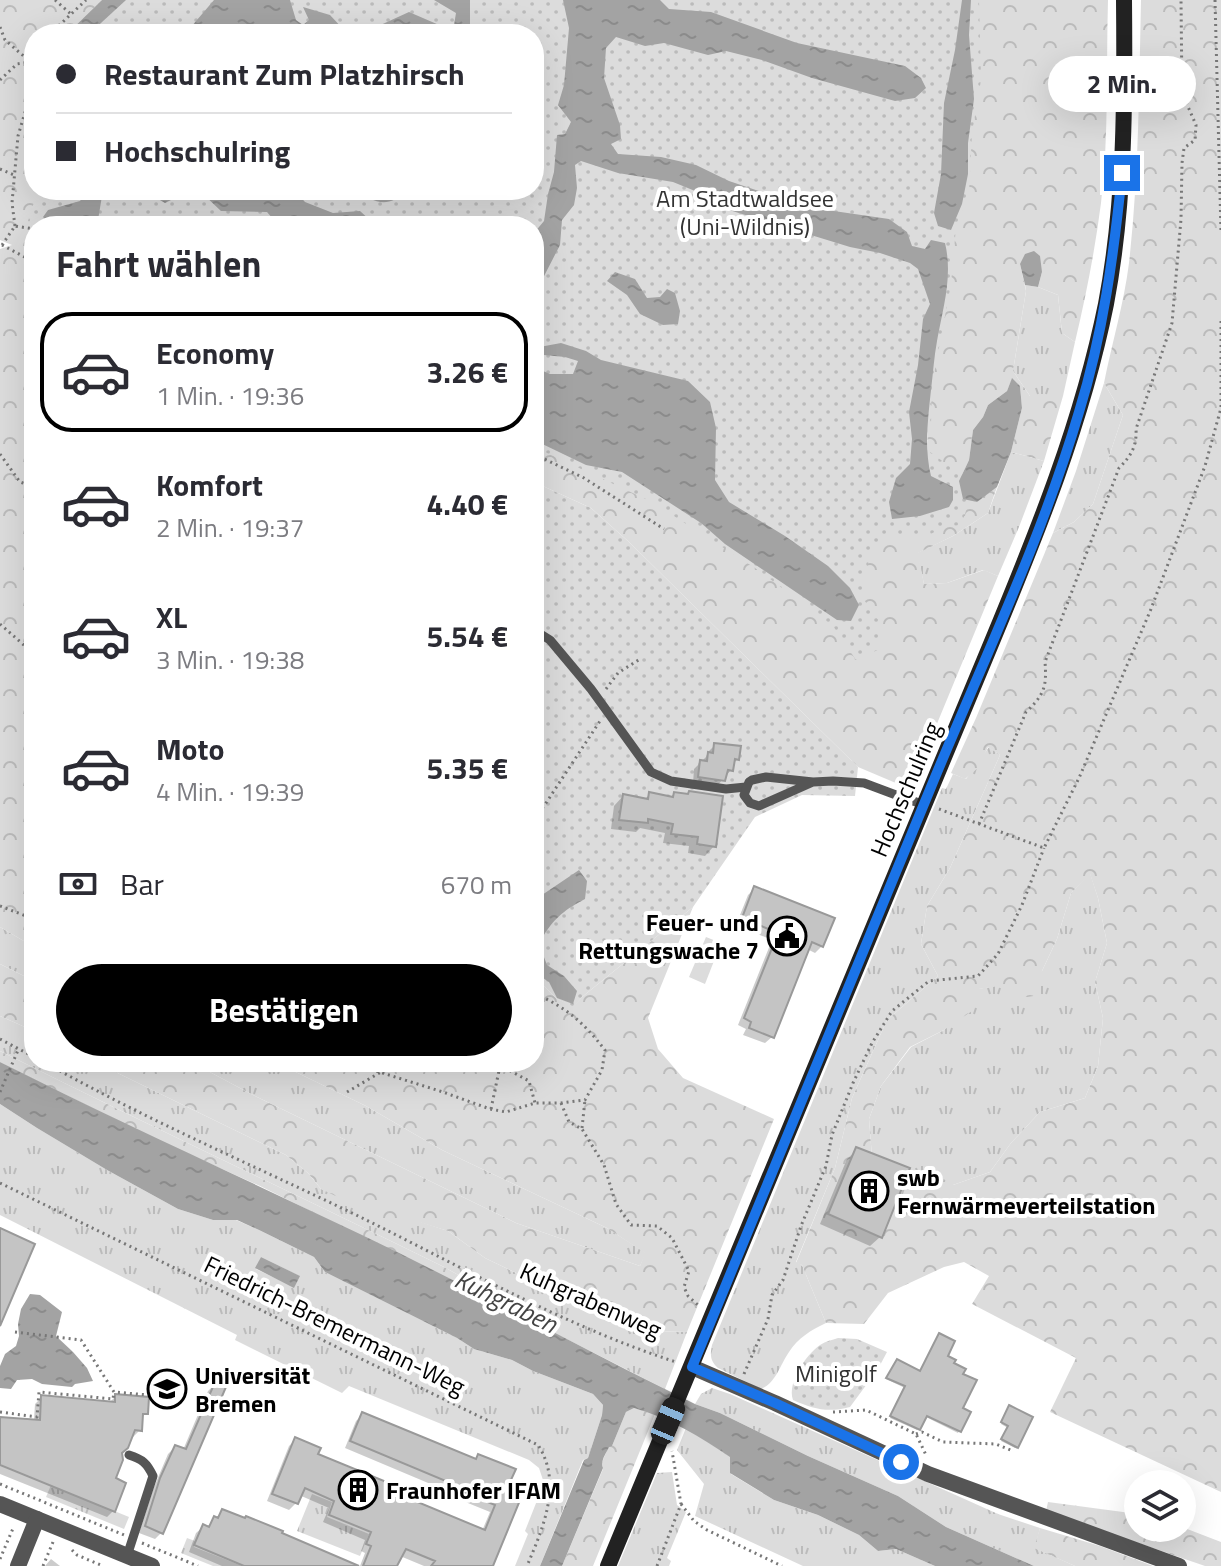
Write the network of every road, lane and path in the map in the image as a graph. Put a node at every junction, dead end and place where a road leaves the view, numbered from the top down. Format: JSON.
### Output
{"nodes":[{"id":1,"x":55,"y":0,"type":"edge"},
{"id":2,"x":86,"y":0,"type":"edge"},
{"id":3,"x":1124,"y":0,"type":"edge"},
{"id":4,"x":1181,"y":0,"type":"edge"},
{"id":5,"x":1215,"y":0,"type":"edge"},
{"id":6,"x":72,"y":15,"type":"junction"},
{"id":7,"x":62,"y":24,"type":"edge"},
{"id":8,"x":0,"y":27,"type":"edge"},
{"id":9,"x":24,"y":57,"type":"edge"},
{"id":10,"x":24,"y":63,"type":"edge"},
{"id":11,"x":0,"y":80,"type":"edge"},
{"id":12,"x":24,"y":116,"type":"edge"},
{"id":13,"x":0,"y":169,"type":"edge"},
{"id":14,"x":14,"y":175,"type":"junction"},
{"id":15,"x":15,"y":226,"type":"junction"},
{"id":16,"x":24,"y":227,"type":"edge"},
{"id":17,"x":1221,"y":232,"type":"edge"},
{"id":18,"x":1,"y":245,"type":"edge"},
{"id":19,"x":24,"y":257,"type":"edge"},
{"id":20,"x":1221,"y":320,"type":"edge"},
{"id":21,"x":0,"y":454,"type":"edge"},
{"id":22,"x":544,"y":459,"type":"edge"},
{"id":23,"x":24,"y":483,"type":"edge"},
{"id":24,"x":664,"y":529,"type":"dead end"},
{"id":25,"x":0,"y":624,"type":"edge"},
{"id":26,"x":544,"y":636,"type":"edge"},
{"id":27,"x":24,"y":645,"type":"edge"},
{"id":28,"x":640,"y":659,"type":"dead end"},
{"id":29,"x":599,"y":699,"type":"junction"},
{"id":30,"x":607,"y":710,"type":"junction"},
{"id":31,"x":813,"y":782,"type":"junction"},
{"id":32,"x":746,"y":787,"type":"junction"},
{"id":33,"x":896,"y":795,"type":"dead end"},
{"id":34,"x":908,"y":799,"type":"dead end"},
{"id":35,"x":924,"y":805,"type":"junction"},
{"id":36,"x":544,"y":806,"type":"edge"},
{"id":37,"x":979,"y":824,"type":"junction"},
{"id":38,"x":1044,"y":848,"type":"junction"},
{"id":39,"x":0,"y":906,"type":"edge"},
{"id":40,"x":24,"y":915,"type":"edge"},
{"id":41,"x":544,"y":998,"type":"edge"},
{"id":42,"x":0,"y":1039,"type":"edge"},
{"id":43,"x":19,"y":1048,"type":"junction"},
{"id":44,"x":24,"y":1051,"type":"edge"},
{"id":45,"x":61,"y":1072,"type":"edge"},
{"id":46,"x":381,"y":1072,"type":"joint"},
{"id":47,"x":499,"y":1072,"type":"edge"},
{"id":48,"x":512,"y":1072,"type":"edge"},
{"id":49,"x":0,"y":1092,"type":"edge"},
{"id":50,"x":347,"y":1092,"type":"dead end"},
{"id":51,"x":585,"y":1100,"type":"junction"},
{"id":52,"x":535,"y":1103,"type":"junction"},
{"id":53,"x":561,"y":1103,"type":"junction"},
{"id":54,"x":490,"y":1109,"type":"junction"},
{"id":55,"x":582,"y":1129,"type":"junction"},
{"id":56,"x":0,"y":1183,"type":"edge"},
{"id":57,"x":713,"y":1316,"type":"junction"},
{"id":58,"x":15,"y":1332,"type":"dead end"},
{"id":59,"x":692,"y":1367,"type":"junction"},
{"id":60,"x":739,"y":1387,"type":"junction"},
{"id":61,"x":114,"y":1392,"type":"junction"},
{"id":62,"x":171,"y":1397,"type":"dead end"},
{"id":63,"x":0,"y":1412,"type":"edge"},
{"id":64,"x":829,"y":1412,"type":"dead end"},
{"id":65,"x":668,"y":1421,"type":"junction"},
{"id":66,"x":916,"y":1434,"type":"junction"},
{"id":67,"x":1013,"y":1451,"type":"dead end"},
{"id":68,"x":129,"y":1455,"type":"dead end"},
{"id":69,"x":928,"y":1474,"type":"junction"},
{"id":70,"x":0,"y":1484,"type":"edge"},
{"id":71,"x":0,"y":1504,"type":"edge"},
{"id":72,"x":681,"y":1504,"type":"junction"},
{"id":73,"x":37,"y":1519,"type":"junction"},
{"id":74,"x":16,"y":1522,"type":"dead end"},
{"id":75,"x":131,"y":1538,"type":"junction"},
{"id":76,"x":54,"y":1539,"type":"dead end"},
{"id":77,"x":127,"y":1556,"type":"junction"},
{"id":78,"x":0,"y":1559,"type":"edge"},
{"id":79,"x":18,"y":1566,"type":"edge"},
{"id":80,"x":43,"y":1566,"type":"edge"},
{"id":81,"x":152,"y":1566,"type":"edge"},
{"id":82,"x":198,"y":1566,"type":"edge"},
{"id":83,"x":527,"y":1566,"type":"edge"},
{"id":84,"x":608,"y":1566,"type":"edge"},
{"id":85,"x":657,"y":1566,"type":"edge"},
{"id":86,"x":782,"y":1566,"type":"edge"},
{"id":87,"x":1179,"y":1566,"type":"edge"}],
"edges":[{"from":1,"to":6,"type":"path"},
{"from":2,"to":6,"type":"path"},
{"from":3,"to":35,"type":"street","name":"Hochschulring"},
{"from":4,"to":37,"type":"path"},
{"from":5,"to":17,"type":"path"},
{"from":6,"to":7,"type":"path"},
{"from":8,"to":9,"type":"path"},
{"from":10,"to":11,"type":"path"},
{"from":12,"to":14,"type":"path"},
{"from":13,"to":14,"type":"path"},
{"from":14,"to":15,"type":"path"},
{"from":15,"to":16,"type":"path"},
{"from":15,"to":18,"type":"path"},
{"from":18,"to":19,"type":"path"},
{"from":20,"to":38,"type":"path"},
{"from":21,"to":23,"type":"path"},
{"from":22,"to":24,"type":"path"},
{"from":25,"to":27,"type":"path"},
{"from":26,"to":29,"type":"lane"},
{"from":28,"to":29,"type":"path"},
{"from":29,"to":30,"type":"lane"},
{"from":30,"to":32,"type":"lane"},
{"from":30,"to":36,"type":"path"},
{"from":31,"to":32,"type":"lane"},
{"from":31,"to":32,"type":"lane"},
{"from":31,"to":33,"type":"lane"},
{"from":34,"to":35,"type":"lane"},
{"from":35,"to":37,"type":"path"},
{"from":35,"to":57,"type":"street","name":"Hochschulring"},
{"from":37,"to":38,"type":"path"},
{"from":38,"to":60,"type":"path"},
{"from":39,"to":40,"type":"path"},
{"from":41,"to":51,"type":"path"},
{"from":42,"to":43,"type":"path"},
{"from":43,"to":44,"type":"path"},
{"from":43,"to":49,"type":"path"},
{"from":45,"to":59,"type":"path","name":"Kuhgrabenweg"},
{"from":46,"to":50,"type":"path"},
{"from":46,"to":54,"type":"path"},
{"from":47,"to":54,"type":"path"},
{"from":48,"to":52,"type":"path"},
{"from":51,"to":53,"type":"path"},
{"from":51,"to":55,"type":"path"},
{"from":52,"to":53,"type":"path"},
{"from":52,"to":54,"type":"path"},
{"from":53,"to":55,"type":"path"},
{"from":55,"to":57,"type":"path"},
{"from":56,"to":83,"type":"path","name":"Friedrich-Bremermann-Weg"},
{"from":57,"to":59,"type":"street","name":"Hochschulring"},
{"from":58,"to":61,"type":"path"},
{"from":59,"to":60,"type":"street"},
{"from":59,"to":65,"type":"street","name":"Hochschulring"},
{"from":60,"to":69,"type":"street"},
{"from":61,"to":62,"type":"path"},
{"from":61,"to":63,"type":"path"},
{"from":64,"to":66,"type":"path"},
{"from":65,"to":72,"type":"path"},
{"from":65,"to":84,"type":"street","name":"Hochschulring"},
{"from":66,"to":67,"type":"path"},
{"from":66,"to":69,"type":"path"},
{"from":68,"to":75,"type":"lane"},
{"from":69,"to":87,"type":"street"},
{"from":70,"to":75,"type":"path"},
{"from":71,"to":73,"type":"street"},
{"from":72,"to":85,"type":"path"},
{"from":72,"to":86,"type":"path"},
{"from":73,"to":77,"type":"street"},
{"from":73,"to":79,"type":"street"},
{"from":74,"to":78,"type":"path"},
{"from":75,"to":77,"type":"lane"},
{"from":75,"to":82,"type":"path"},
{"from":76,"to":80,"type":"path"},
{"from":77,"to":81,"type":"street"}]}
